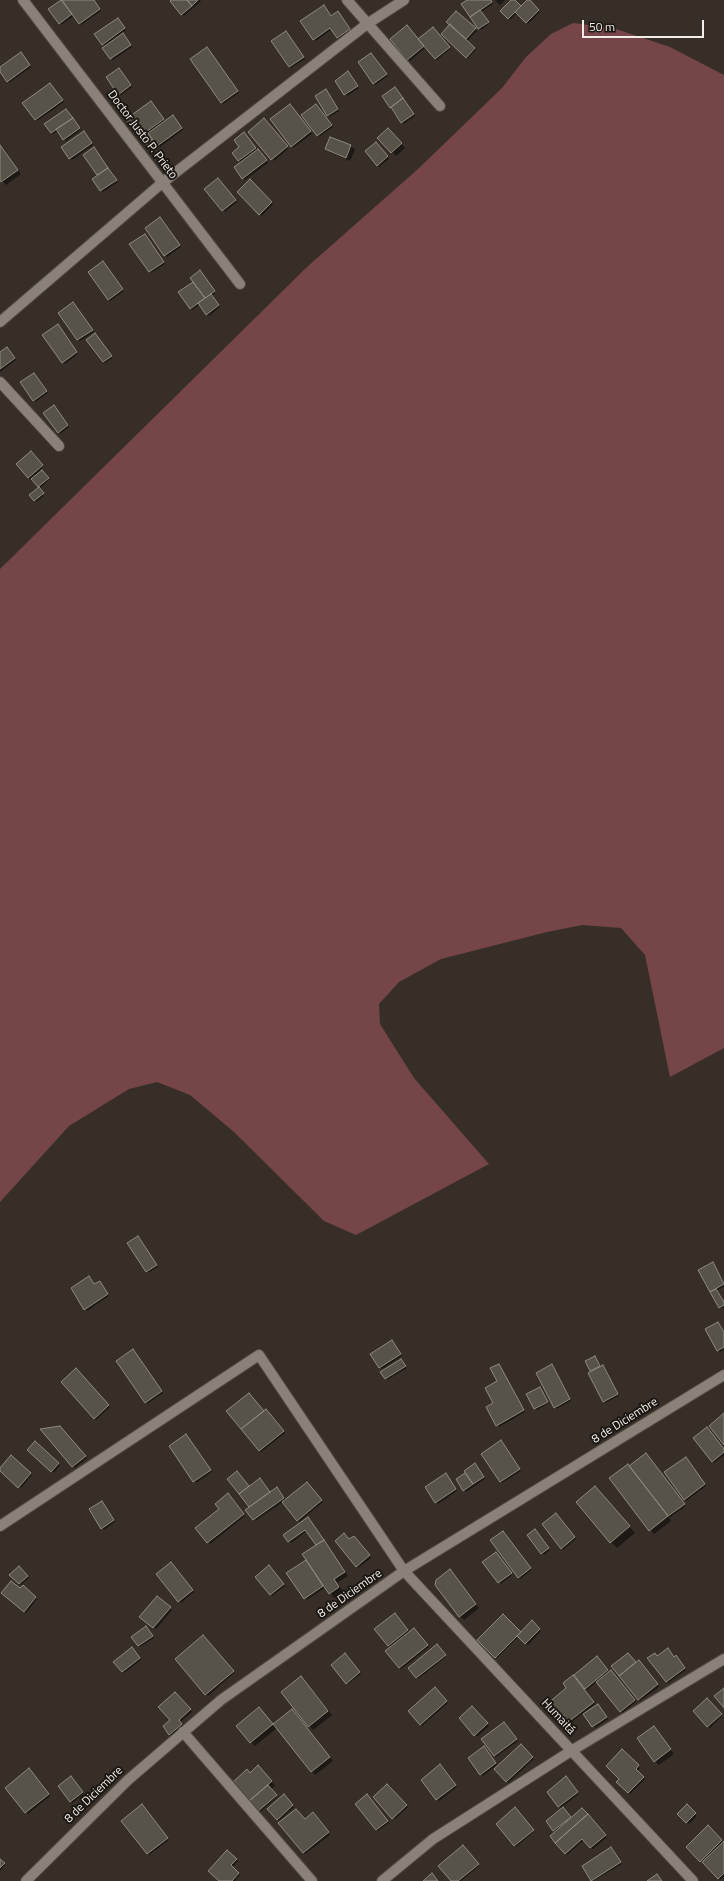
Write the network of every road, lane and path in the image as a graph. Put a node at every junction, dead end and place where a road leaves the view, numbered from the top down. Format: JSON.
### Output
{"nodes":[{"id":1,"x":23,"y":0,"type":"edge"},
{"id":2,"x":347,"y":0,"type":"edge"},
{"id":3,"x":404,"y":0,"type":"edge"},
{"id":4,"x":367,"y":24,"type":"junction"},
{"id":5,"x":440,"y":106,"type":"dead end"},
{"id":6,"x":162,"y":183,"type":"junction"},
{"id":7,"x":240,"y":284,"type":"dead end"},
{"id":8,"x":0,"y":322,"type":"edge"},
{"id":9,"x":0,"y":382,"type":"edge"},
{"id":10,"x":59,"y":446,"type":"dead end"},
{"id":11,"x":724,"y":1375,"type":"edge"},
{"id":12,"x":0,"y":1526,"type":"edge"},
{"id":13,"x":404,"y":1571,"type":"junction"},
{"id":14,"x":724,"y":1659,"type":"edge"},
{"id":15,"x":183,"y":1732,"type":"junction"},
{"id":16,"x":571,"y":1750,"type":"junction"},
{"id":17,"x":26,"y":1881,"type":"edge"},
{"id":18,"x":312,"y":1881,"type":"edge"},
{"id":19,"x":382,"y":1881,"type":"edge"},
{"id":20,"x":693,"y":1881,"type":"edge"}],
"edges":[{"from":1,"to":6,"type":"street","name":"Doctor Justo P. Prieto"},
{"from":2,"to":4,"type":"street"},
{"from":3,"to":4,"type":"street"},
{"from":4,"to":5,"type":"street"},
{"from":4,"to":6,"type":"street"},
{"from":6,"to":7,"type":"street","name":"Doctor Justo P. Prieto"},
{"from":6,"to":8,"type":"street"},
{"from":9,"to":10,"type":"street"},
{"from":11,"to":13,"type":"street","name":"8 de Diciembre"},
{"from":12,"to":13,"type":"street","name":"Humaitá"},
{"from":13,"to":15,"type":"street","name":"8 de Diciembre"},
{"from":13,"to":16,"type":"street","name":"Humaitá"},
{"from":14,"to":16,"type":"street"},
{"from":15,"to":17,"type":"street","name":"8 de Diciembre"},
{"from":15,"to":18,"type":"street"},
{"from":16,"to":19,"type":"street"},
{"from":16,"to":20,"type":"street","name":"Humaitá"}]}
